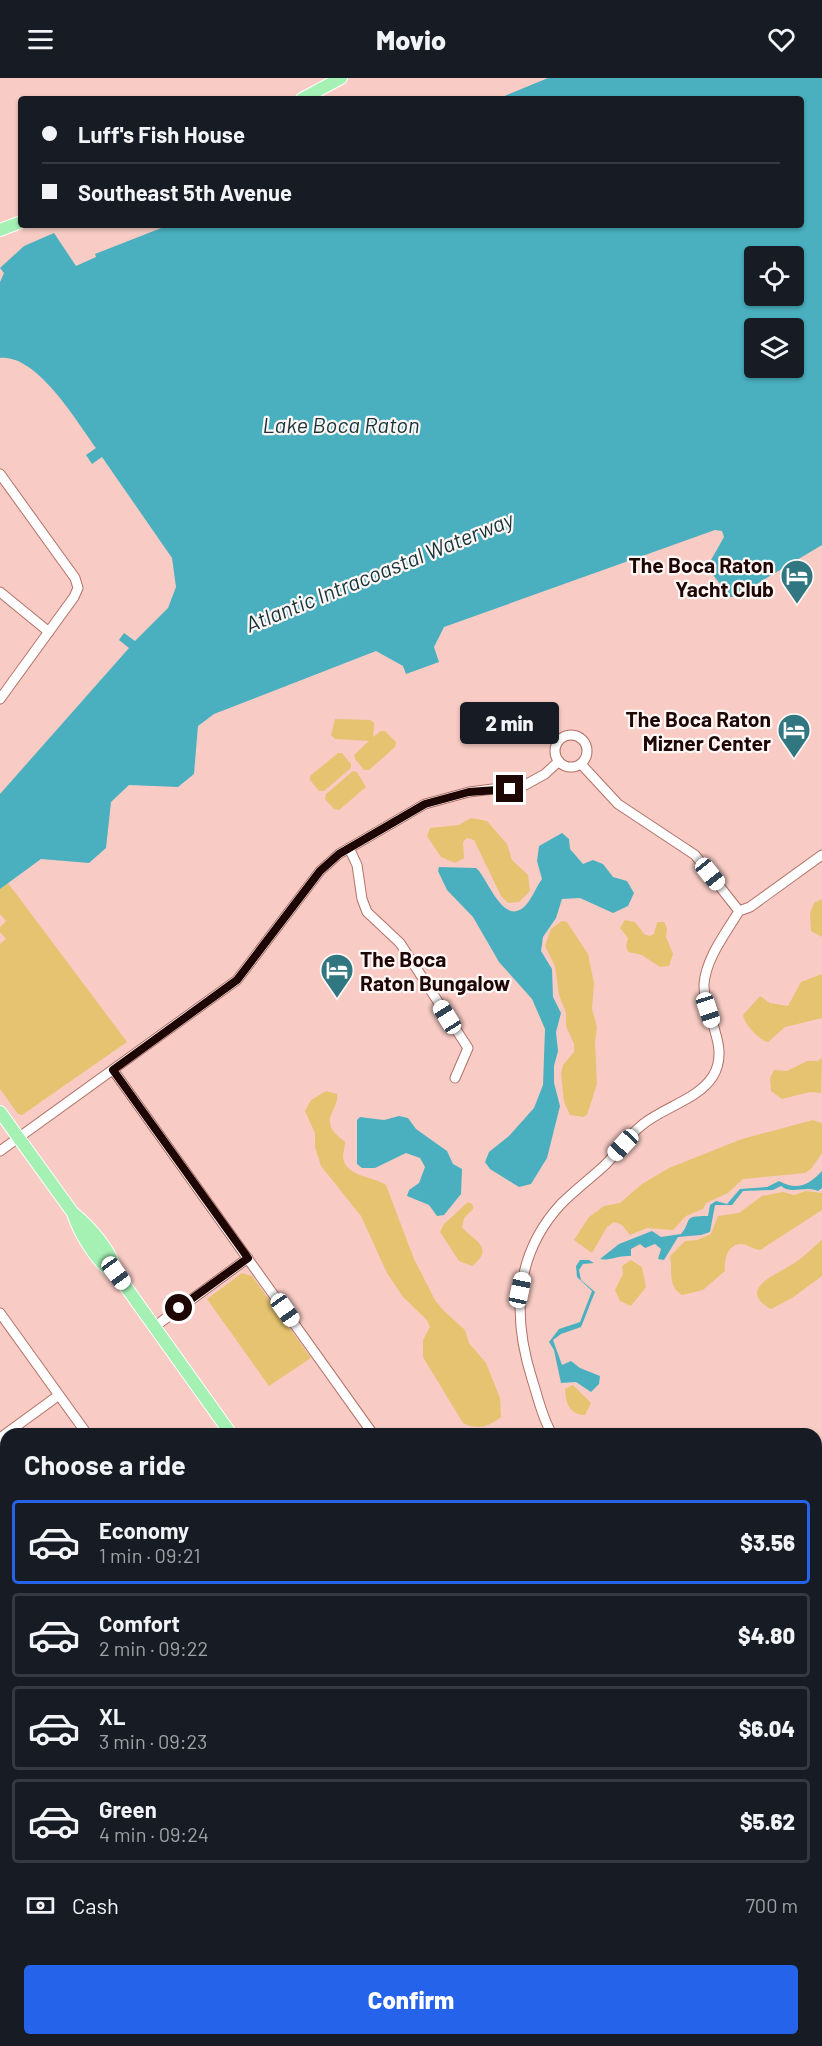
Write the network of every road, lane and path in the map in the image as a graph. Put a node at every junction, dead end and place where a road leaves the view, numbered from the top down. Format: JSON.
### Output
{"nodes":[{"id":1,"x":341,"y":78,"type":"edge"},
{"id":2,"x":308,"y":96,"type":"edge"},
{"id":3,"x":18,"y":223,"type":"edge"},
{"id":4,"x":0,"y":230,"type":"edge"},
{"id":5,"x":0,"y":474,"type":"edge"},
{"id":6,"x":0,"y":592,"type":"edge"},
{"id":7,"x":49,"y":632,"type":"junction"},
{"id":8,"x":0,"y":699,"type":"edge"},
{"id":9,"x":559,"y":761,"type":"junction"},
{"id":10,"x":581,"y":764,"type":"junction"},
{"id":11,"x":349,"y":848,"type":"junction"},
{"id":12,"x":822,"y":855,"type":"edge"},
{"id":13,"x":739,"y":911,"type":"junction"},
{"id":14,"x":113,"y":1070,"type":"junction"},
{"id":15,"x":455,"y":1078,"type":"dead end"},
{"id":16,"x":0,"y":1112,"type":"edge"},
{"id":17,"x":18,"y":1138,"type":"junction"},
{"id":18,"x":0,"y":1151,"type":"edge"},
{"id":19,"x":248,"y":1258,"type":"junction"},
{"id":20,"x":0,"y":1313,"type":"edge"},
{"id":21,"x":154,"y":1327,"type":"junction"},
{"id":22,"x":59,"y":1395,"type":"junction"},
{"id":23,"x":14,"y":1428,"type":"edge"},
{"id":24,"x":83,"y":1428,"type":"edge"},
{"id":25,"x":227,"y":1428,"type":"edge"},
{"id":26,"x":369,"y":1428,"type":"edge"},
{"id":27,"x":550,"y":1428,"type":"edge"}],
"edges":[{"from":1,"to":2,"type":"main road"},
{"from":3,"to":4,"type":"main road"},
{"from":5,"to":7,"type":"street"},
{"from":6,"to":7,"type":"street"},
{"from":7,"to":8,"type":"street"},
{"from":9,"to":10,"type":"street"},
{"from":9,"to":10,"type":"street"},
{"from":9,"to":11,"type":"street"},
{"from":10,"to":13,"type":"street"},
{"from":11,"to":14,"type":"street"},
{"from":11,"to":15,"type":"street"},
{"from":12,"to":13,"type":"street"},
{"from":13,"to":27,"type":"street"},
{"from":14,"to":17,"type":"street"},
{"from":14,"to":19,"type":"street"},
{"from":16,"to":17,"type":"main road"},
{"from":17,"to":18,"type":"street"},
{"from":17,"to":21,"type":"main road"},
{"from":19,"to":21,"type":"street"},
{"from":19,"to":26,"type":"street"},
{"from":20,"to":22,"type":"street"},
{"from":21,"to":25,"type":"main road"},
{"from":22,"to":23,"type":"street"},
{"from":22,"to":24,"type":"street"}]}
